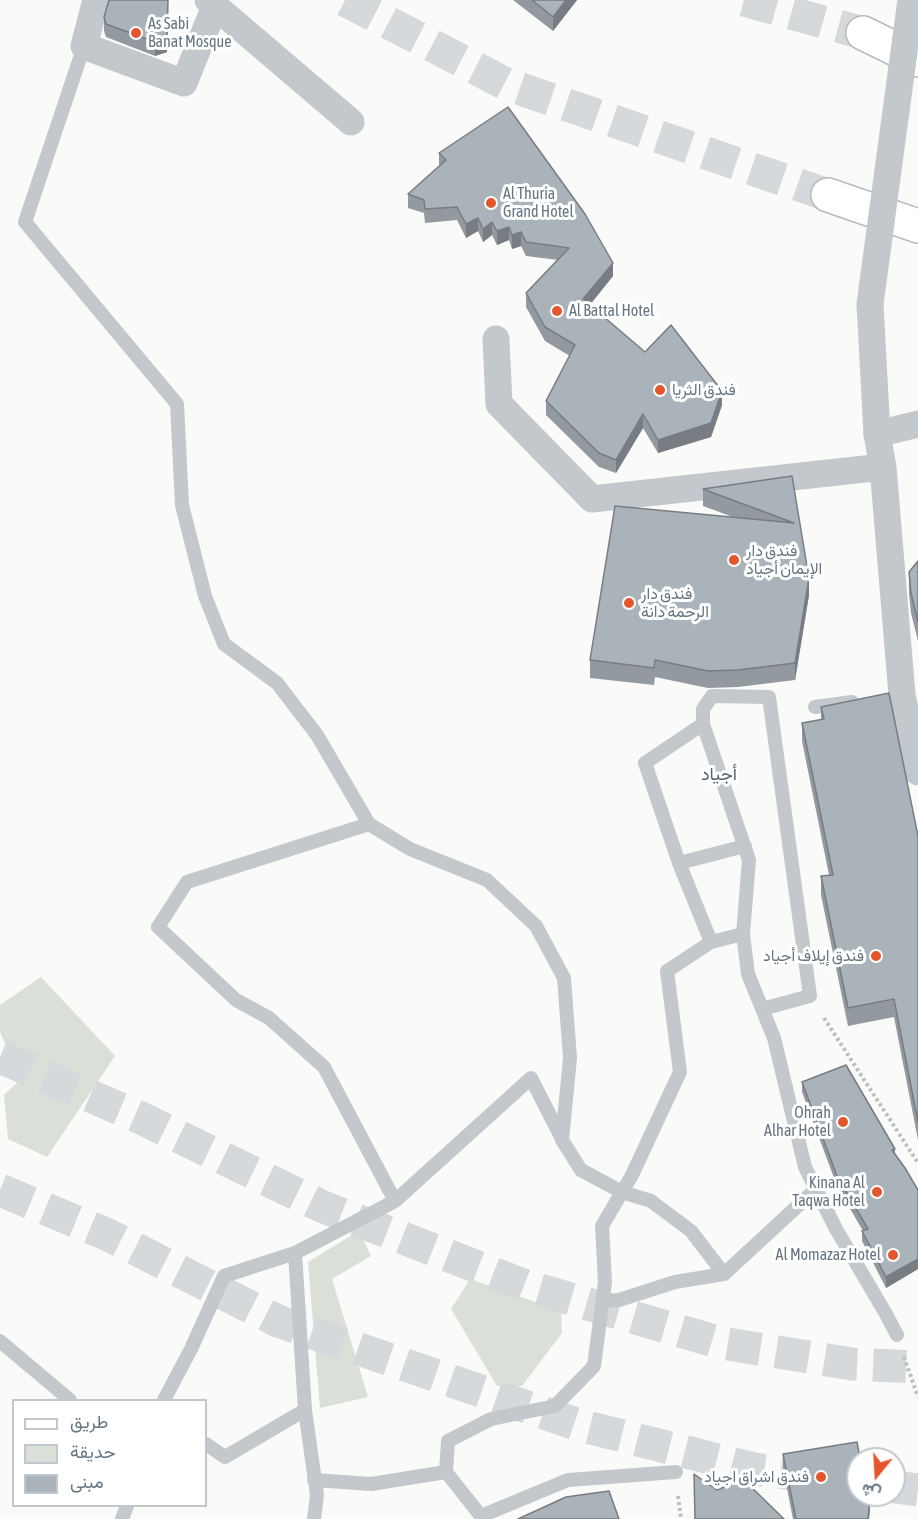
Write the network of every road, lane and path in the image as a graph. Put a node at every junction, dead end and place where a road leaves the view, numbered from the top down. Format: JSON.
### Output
{"nodes":[{"id":1,"x":96,"y":0,"type":"edge"},
{"id":2,"x":911,"y":0,"type":"edge"},
{"id":3,"x":212,"y":3,"type":"edge"},
{"id":4,"x":863,"y":33,"type":"tunnel mouth"},
{"id":5,"x":84,"y":46,"type":"junction"},
{"id":6,"x":918,"y":60,"type":"edge"},
{"id":7,"x":351,"y":122,"type":"dead end"},
{"id":8,"x":828,"y":195,"type":"tunnel mouth"},
{"id":9,"x":918,"y":226,"type":"edge"},
{"id":10,"x":496,"y":339,"type":"dead end"},
{"id":11,"x":918,"y":424,"type":"edge"},
{"id":12,"x":877,"y":434,"type":"junction"},
{"id":13,"x":883,"y":467,"type":"junction"},
{"id":14,"x":869,"y":699,"type":"edge"},
{"id":15,"x":815,"y":707,"type":"dead end"},
{"id":16,"x":703,"y":724,"type":"junction"},
{"id":17,"x":918,"y":772,"type":"edge"},
{"id":18,"x":369,"y":824,"type":"junction"},
{"id":19,"x":745,"y":846,"type":"junction"},
{"id":20,"x":679,"y":863,"type":"junction"},
{"id":21,"x":743,"y":934,"type":"junction"},
{"id":22,"x":711,"y":942,"type":"junction"},
{"id":23,"x":810,"y":996,"type":"junction"},
{"id":24,"x":762,"y":1009,"type":"junction"},
{"id":25,"x":562,"y":1140,"type":"junction"},
{"id":26,"x":918,"y":1163,"type":"edge"},
{"id":27,"x":816,"y":1189,"type":"junction"},
{"id":28,"x":622,"y":1192,"type":"junction"},
{"id":29,"x":395,"y":1201,"type":"junction"},
{"id":30,"x":295,"y":1253,"type":"junction"},
{"id":31,"x":724,"y":1274,"type":"junction"},
{"id":32,"x":603,"y":1301,"type":"junction"},
{"id":33,"x":897,"y":1335,"type":"joint"},
{"id":34,"x":0,"y":1341,"type":"edge"},
{"id":35,"x":918,"y":1397,"type":"edge"},
{"id":36,"x":68,"y":1399,"type":"edge"},
{"id":37,"x":165,"y":1399,"type":"edge"},
{"id":38,"x":305,"y":1410,"type":"junction"},
{"id":39,"x":207,"y":1445,"type":"edge"},
{"id":40,"x":446,"y":1472,"type":"junction"},
{"id":41,"x":676,"y":1472,"type":"dead end"},
{"id":42,"x":314,"y":1480,"type":"junction"},
{"id":43,"x":314,"y":1519,"type":"edge"}],
"edges":[{"from":1,"to":5,"type":"street"},
{"from":2,"to":12,"type":"street","bridge":true},
{"from":3,"to":5,"type":"street"},
{"from":3,"to":7,"type":"street"},
{"from":4,"to":6,"type":"main road"},
{"from":5,"to":18,"type":"lane"},
{"from":8,"to":9,"type":"main road"},
{"from":10,"to":13,"type":"street"},
{"from":11,"to":12,"type":"street"},
{"from":12,"to":13,"type":"street"},
{"from":13,"to":17,"type":"street"},
{"from":14,"to":15,"type":"lane"},
{"from":16,"to":19,"type":"lane"},
{"from":16,"to":20,"type":"lane"},
{"from":16,"to":23,"type":"lane"},
{"from":18,"to":25,"type":"lane"},
{"from":18,"to":29,"type":"lane"},
{"from":19,"to":20,"type":"lane"},
{"from":19,"to":21,"type":"lane"},
{"from":20,"to":22,"type":"lane"},
{"from":21,"to":22,"type":"lane"},
{"from":21,"to":24,"type":"lane"},
{"from":22,"to":28,"type":"lane"},
{"from":23,"to":24,"type":"lane"},
{"from":23,"to":26,"type":"path"},
{"from":24,"to":27,"type":"lane"},
{"from":25,"to":28,"type":"lane"},
{"from":25,"to":29,"type":"lane"},
{"from":27,"to":31,"type":"lane"},
{"from":27,"to":33,"type":"lane"},
{"from":28,"to":31,"type":"lane"},
{"from":28,"to":32,"type":"lane"},
{"from":29,"to":30,"type":"lane"},
{"from":30,"to":37,"type":"lane"},
{"from":30,"to":38,"type":"lane"},
{"from":31,"to":32,"type":"lane"},
{"from":32,"to":40,"type":"lane"},
{"from":33,"to":35,"type":"path"},
{"from":34,"to":36,"type":"lane"},
{"from":38,"to":39,"type":"lane"},
{"from":38,"to":42,"type":"lane"},
{"from":40,"to":41,"type":"lane"},
{"from":40,"to":42,"type":"lane"},
{"from":42,"to":43,"type":"lane"}]}
